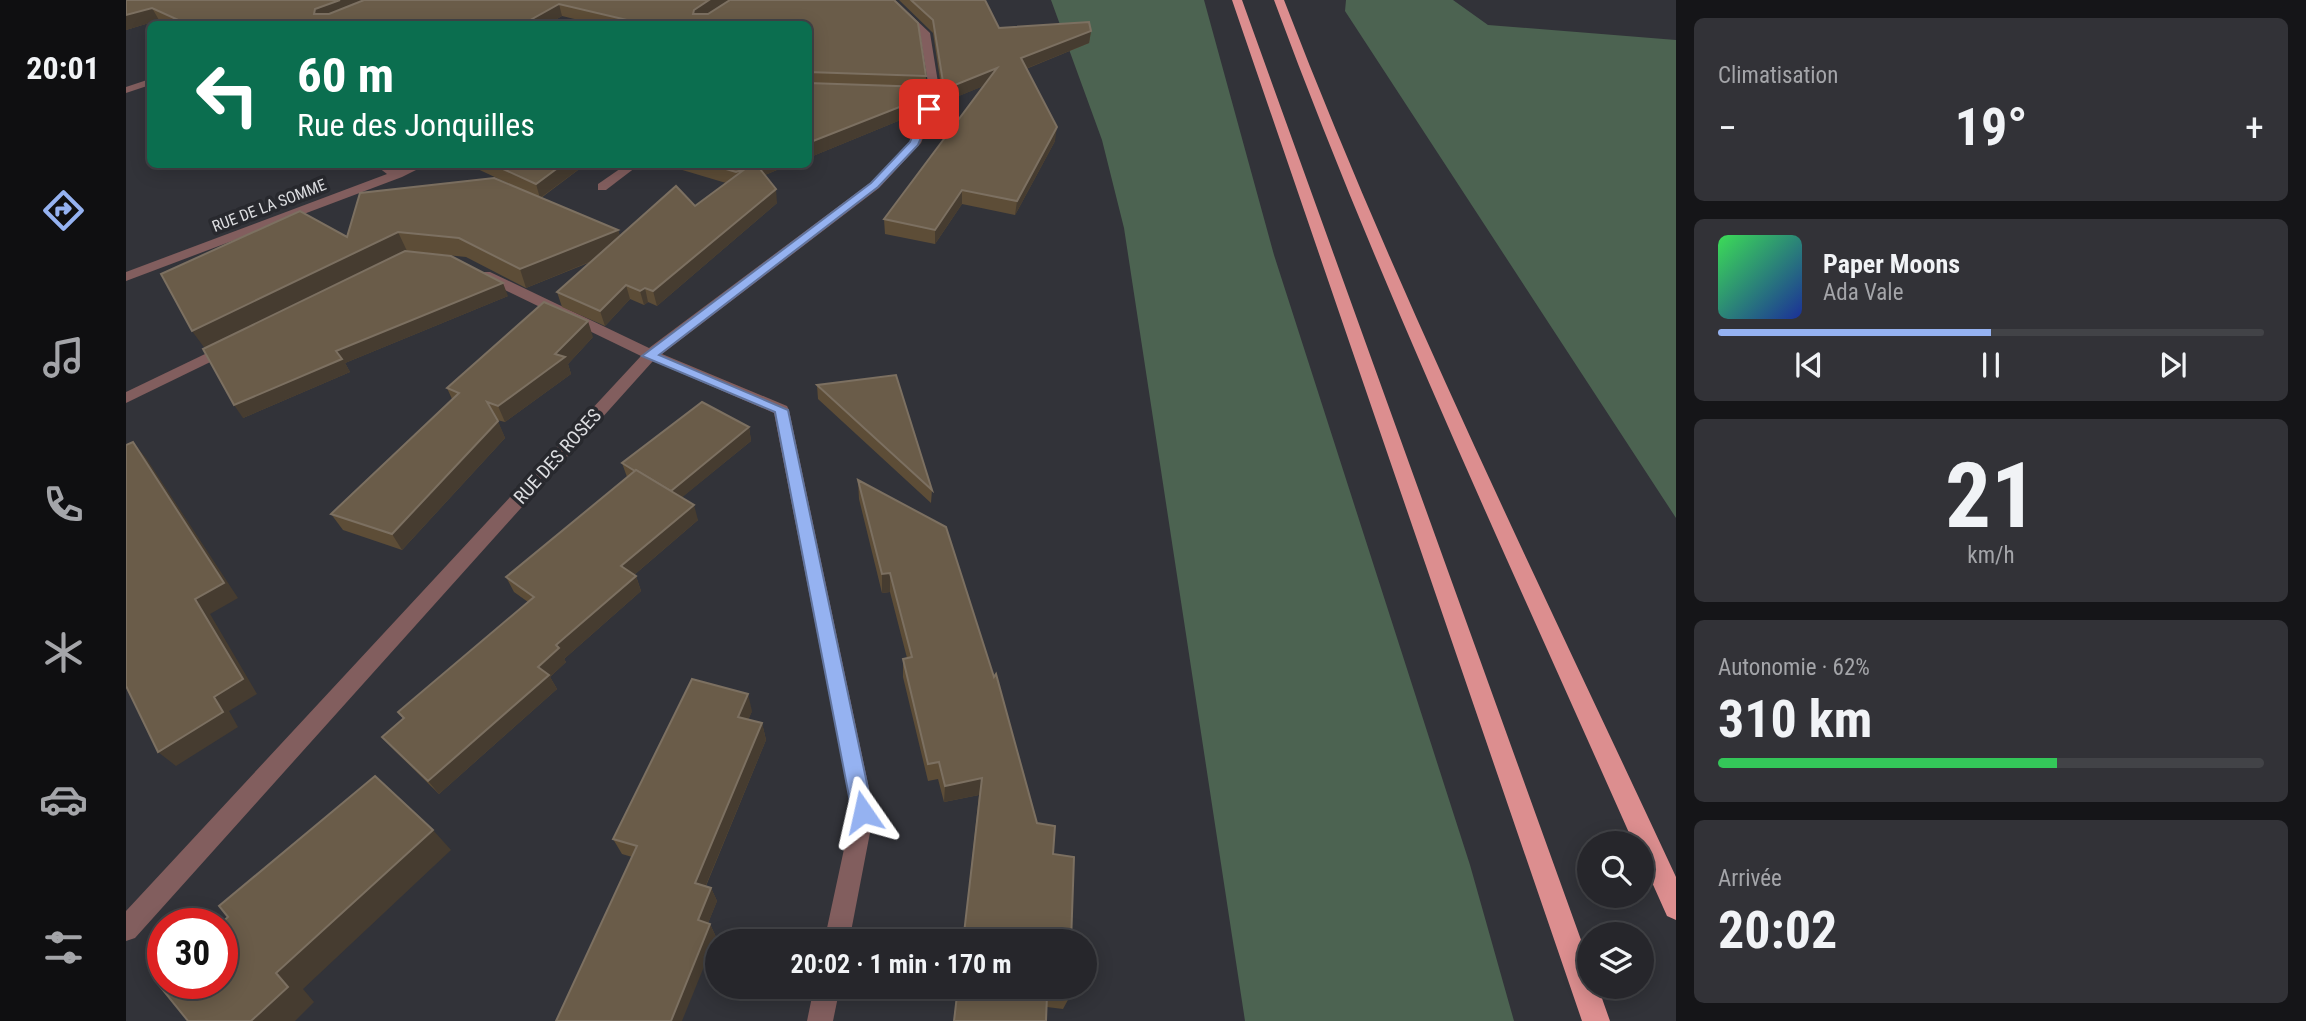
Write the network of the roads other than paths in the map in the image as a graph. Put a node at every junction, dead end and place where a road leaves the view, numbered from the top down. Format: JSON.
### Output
{"nodes":[{"id":1,"x":890,"y":0,"type":"edge"},
{"id":2,"x":1237,"y":0,"type":"edge"},
{"id":3,"x":1279,"y":0,"type":"edge"},
{"id":4,"x":147,"y":83,"type":"edge"},
{"id":5,"x":126,"y":90,"type":"edge"},
{"id":6,"x":386,"y":168,"type":"edge"},
{"id":7,"x":414,"y":168,"type":"edge"},
{"id":8,"x":629,"y":168,"type":"edge"},
{"id":9,"x":398,"y":175,"type":"junction"},
{"id":10,"x":602,"y":187,"type":"dead end"},
{"id":11,"x":471,"y":267,"type":"edge"},
{"id":12,"x":126,"y":277,"type":"edge"},
{"id":13,"x":244,"y":341,"type":"edge"},
{"id":14,"x":649,"y":356,"type":"junction"},
{"id":15,"x":126,"y":398,"type":"edge"},
{"id":16,"x":1676,"y":907,"type":"edge"},
{"id":17,"x":126,"y":929,"type":"edge"},
{"id":18,"x":839,"y":929,"type":"edge"},
{"id":19,"x":825,"y":999,"type":"edge"},
{"id":20,"x":820,"y":1021,"type":"edge"},
{"id":21,"x":1596,"y":1021,"type":"edge"}],
"edges":[{"from":1,"to":14,"type":"street","name":"RUE DES ROSES"},
{"from":2,"to":21,"type":"highway"},
{"from":3,"to":16,"type":"highway"},
{"from":4,"to":5,"type":"street"},
{"from":6,"to":9,"type":"street"},
{"from":7,"to":9,"type":"street","name":"RUE DE LA SOMME"},
{"from":8,"to":10,"type":"street"},
{"from":9,"to":12,"type":"street","name":"RUE DE LA SOMME"},
{"from":11,"to":14,"type":"street"},
{"from":13,"to":15,"type":"street"},
{"from":14,"to":17,"type":"street","name":"RUE DES ROSES"},
{"from":14,"to":18,"type":"street"},
{"from":19,"to":20,"type":"street"}]}
